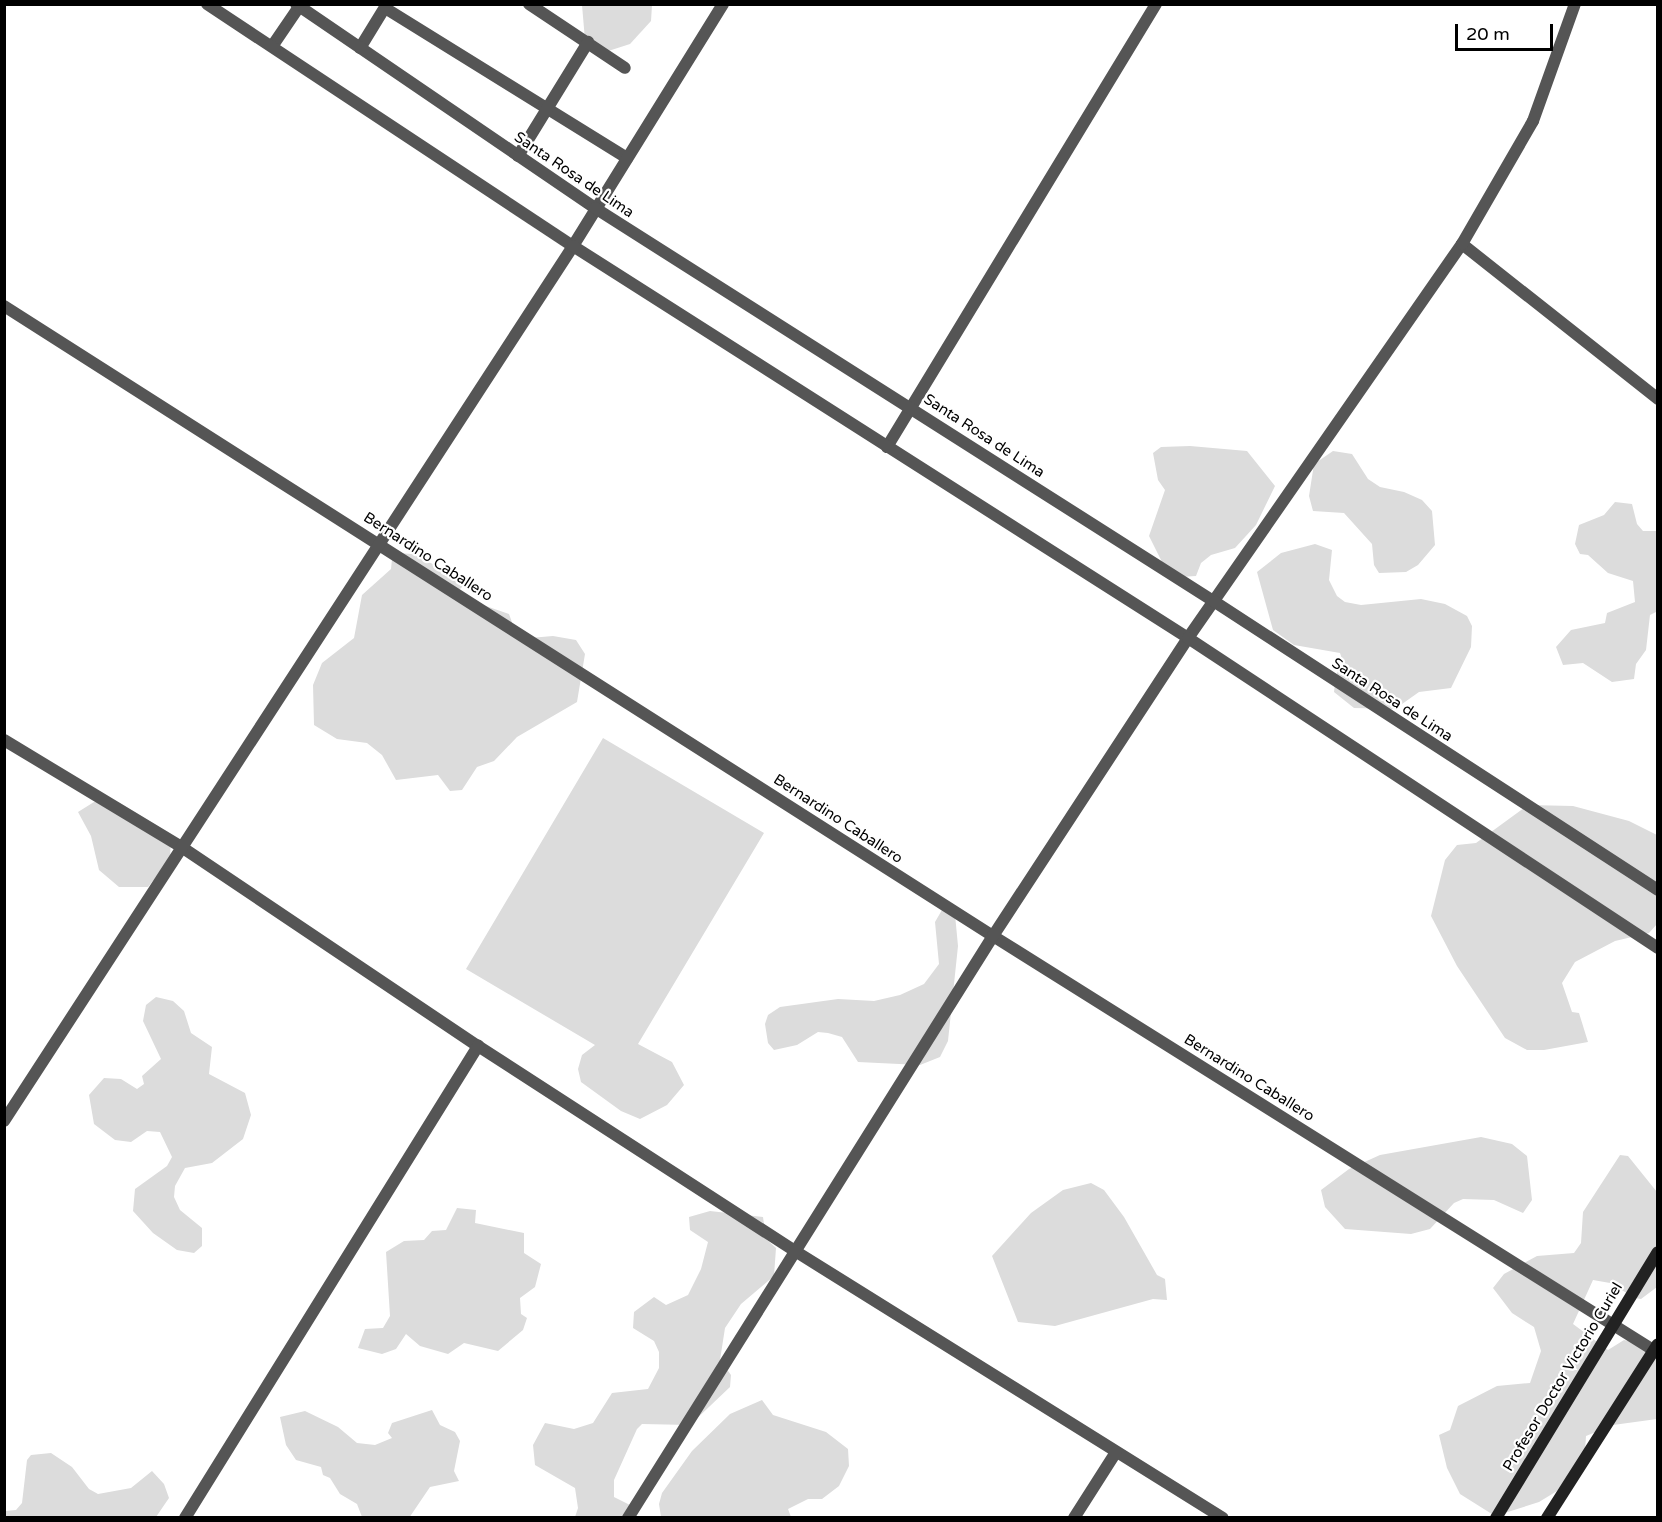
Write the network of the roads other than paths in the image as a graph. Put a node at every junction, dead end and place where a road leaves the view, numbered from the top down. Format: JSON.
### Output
{"nodes":[{"id":1,"x":207,"y":4,"type":"edge"},
{"id":2,"x":529,"y":4,"type":"edge"},
{"id":3,"x":723,"y":4,"type":"edge"},
{"id":4,"x":1156,"y":4,"type":"edge"},
{"id":5,"x":1575,"y":4,"type":"edge"},
{"id":6,"x":299,"y":5,"type":"edge"},
{"id":7,"x":386,"y":6,"type":"edge"},
{"id":8,"x":588,"y":42,"type":"junction"},
{"id":9,"x":273,"y":45,"type":"junction"},
{"id":10,"x":360,"y":48,"type":"junction"},
{"id":11,"x":625,"y":68,"type":"dead end"},
{"id":12,"x":548,"y":109,"type":"junction"},
{"id":13,"x":518,"y":156,"type":"junction"},
{"id":14,"x":627,"y":158,"type":"junction"},
{"id":15,"x":595,"y":208,"type":"junction"},
{"id":16,"x":1462,"y":244,"type":"junction"},
{"id":17,"x":573,"y":246,"type":"junction"},
{"id":18,"x":4,"y":306,"type":"edge"},
{"id":19,"x":1658,"y":399,"type":"edge"},
{"id":20,"x":911,"y":407,"type":"junction"},
{"id":21,"x":887,"y":447,"type":"junction"},
{"id":22,"x":379,"y":543,"type":"junction"},
{"id":23,"x":1215,"y":602,"type":"junction"},
{"id":24,"x":1188,"y":638,"type":"junction"},
{"id":25,"x":4,"y":740,"type":"edge"},
{"id":26,"x":183,"y":848,"type":"junction"},
{"id":27,"x":1658,"y":890,"type":"edge"},
{"id":28,"x":993,"y":936,"type":"junction"},
{"id":29,"x":1658,"y":948,"type":"edge"},
{"id":30,"x":478,"y":1046,"type":"junction"},
{"id":31,"x":4,"y":1121,"type":"edge"},
{"id":32,"x":795,"y":1251,"type":"junction"},
{"id":33,"x":1658,"y":1252,"type":"edge"},
{"id":34,"x":1612,"y":1323,"type":"junction"},
{"id":35,"x":1656,"y":1349,"type":"edge"},
{"id":36,"x":1116,"y":1452,"type":"junction"},
{"id":37,"x":185,"y":1518,"type":"edge"},
{"id":38,"x":628,"y":1518,"type":"edge"},
{"id":39,"x":1074,"y":1518,"type":"edge"},
{"id":40,"x":1223,"y":1518,"type":"edge"},
{"id":41,"x":1496,"y":1518,"type":"edge"},
{"id":42,"x":1547,"y":1518,"type":"edge"}],
"edges":[{"from":1,"to":9,"type":"street"},
{"from":2,"to":8,"type":"street"},
{"from":3,"to":14,"type":"street"},
{"from":4,"to":20,"type":"street"},
{"from":5,"to":16,"type":"street"},
{"from":6,"to":9,"type":"street"},
{"from":6,"to":10,"type":"street","name":"Santa Rosa de Lima"},
{"from":7,"to":10,"type":"street"},
{"from":7,"to":12,"type":"street"},
{"from":8,"to":11,"type":"street"},
{"from":8,"to":12,"type":"street"},
{"from":9,"to":17,"type":"street"},
{"from":10,"to":13,"type":"street","name":"Santa Rosa de Lima"},
{"from":12,"to":13,"type":"street"},
{"from":12,"to":14,"type":"street"},
{"from":13,"to":15,"type":"street","name":"Santa Rosa de Lima"},
{"from":14,"to":15,"type":"street"},
{"from":15,"to":17,"type":"street"},
{"from":15,"to":20,"type":"street","name":"Santa Rosa de Lima"},
{"from":16,"to":19,"type":"street"},
{"from":16,"to":23,"type":"street"},
{"from":17,"to":21,"type":"street"},
{"from":17,"to":22,"type":"street"},
{"from":18,"to":22,"type":"street","name":"Bernardino Caballero"},
{"from":20,"to":21,"type":"street"},
{"from":20,"to":23,"type":"street","name":"Santa Rosa de Lima"},
{"from":21,"to":24,"type":"street"},
{"from":22,"to":26,"type":"street"},
{"from":22,"to":28,"type":"street","name":"Bernardino Caballero"},
{"from":23,"to":24,"type":"street"},
{"from":23,"to":27,"type":"street","name":"Santa Rosa de Lima"},
{"from":24,"to":28,"type":"street"},
{"from":24,"to":29,"type":"street"},
{"from":25,"to":26,"type":"street"},
{"from":26,"to":30,"type":"street"},
{"from":26,"to":31,"type":"street"},
{"from":28,"to":32,"type":"street"},
{"from":28,"to":34,"type":"street","name":"Bernardino Caballero"},
{"from":30,"to":32,"type":"street"},
{"from":30,"to":37,"type":"street"},
{"from":32,"to":36,"type":"street"},
{"from":32,"to":38,"type":"street"},
{"from":33,"to":34,"type":"main road","name":"Profesor Doctor Victorio Curiel"},
{"from":34,"to":35,"type":"street","name":"Bernardino Caballero"},
{"from":34,"to":41,"type":"main road","name":"Profesor Doctor Victorio Curiel"},
{"from":35,"to":42,"type":"main road"},
{"from":36,"to":39,"type":"street"},
{"from":36,"to":40,"type":"street"}]}
